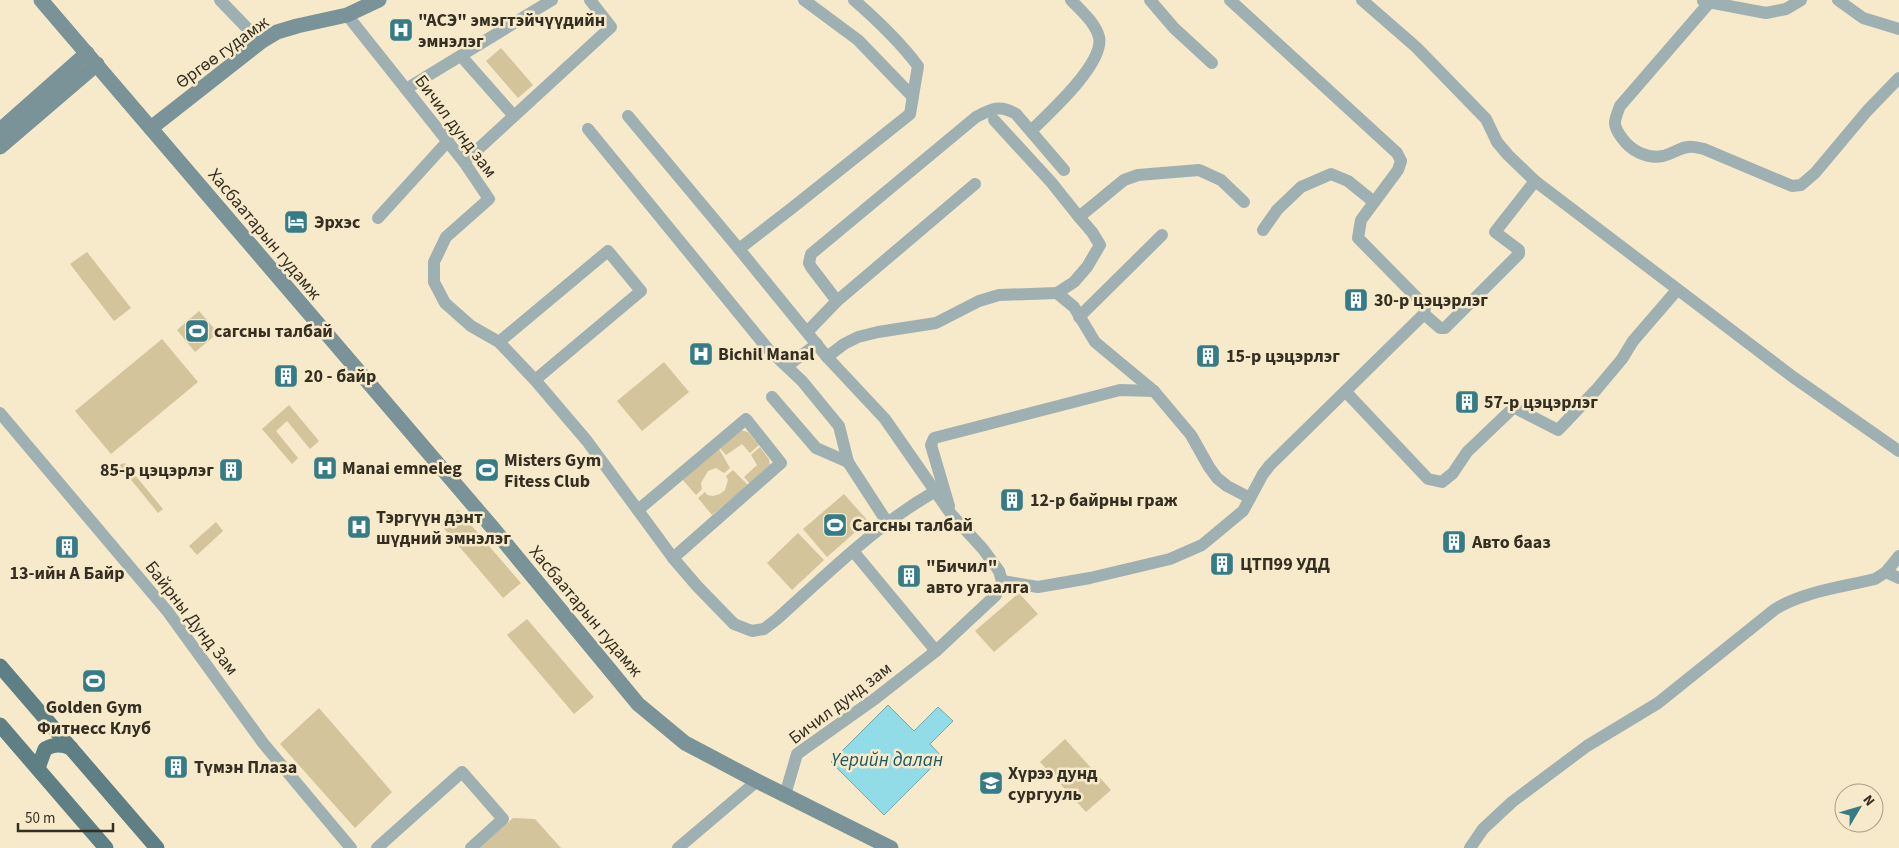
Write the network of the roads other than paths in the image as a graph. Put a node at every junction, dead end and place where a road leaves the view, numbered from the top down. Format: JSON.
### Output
{"nodes":[{"id":1,"x":41,"y":0,"type":"edge"},
{"id":2,"x":220,"y":0,"type":"edge"},
{"id":3,"x":379,"y":0,"type":"edge"},
{"id":4,"x":552,"y":0,"type":"edge"},
{"id":5,"x":590,"y":0,"type":"edge"},
{"id":6,"x":804,"y":0,"type":"edge"},
{"id":7,"x":854,"y":0,"type":"edge"},
{"id":8,"x":1071,"y":0,"type":"edge"},
{"id":9,"x":1150,"y":0,"type":"edge"},
{"id":10,"x":1230,"y":0,"type":"edge"},
{"id":11,"x":1362,"y":0,"type":"edge"},
{"id":12,"x":1801,"y":0,"type":"edge"},
{"id":13,"x":1838,"y":0,"type":"edge"},
{"id":14,"x":1704,"y":1,"type":"edge"},
{"id":15,"x":347,"y":15,"type":"junction"},
{"id":16,"x":1899,"y":29,"type":"edge"},
{"id":17,"x":262,"y":41,"type":"junction"},
{"id":18,"x":461,"y":56,"type":"junction"},
{"id":19,"x":92,"y":59,"type":"junction"},
{"id":20,"x":1212,"y":63,"type":"dead end"},
{"id":21,"x":1899,"y":78,"type":"edge"},
{"id":22,"x":406,"y":89,"type":"junction"},
{"id":23,"x":913,"y":97,"type":"junction"},
{"id":24,"x":514,"y":116,"type":"junction"},
{"id":25,"x":628,"y":116,"type":"dead end"},
{"id":26,"x":994,"y":120,"type":"dead end"},
{"id":27,"x":150,"y":128,"type":"junction"},
{"id":28,"x":588,"y":129,"type":"dead end"},
{"id":29,"x":0,"y":130,"type":"edge"},
{"id":30,"x":1031,"y":131,"type":"junction"},
{"id":31,"x":448,"y":142,"type":"junction"},
{"id":32,"x":0,"y":147,"type":"edge"},
{"id":33,"x":464,"y":162,"type":"junction"},
{"id":34,"x":1064,"y":170,"type":"dead end"},
{"id":35,"x":1535,"y":181,"type":"junction"},
{"id":36,"x":975,"y":184,"type":"dead end"},
{"id":37,"x":1244,"y":202,"type":"dead end"},
{"id":38,"x":1374,"y":202,"type":"junction"},
{"id":39,"x":1079,"y":217,"type":"junction"},
{"id":40,"x":378,"y":218,"type":"dead end"},
{"id":41,"x":1263,"y":230,"type":"dead end"},
{"id":42,"x":1162,"y":235,"type":"dead end"},
{"id":43,"x":738,"y":249,"type":"junction"},
{"id":44,"x":1677,"y":290,"type":"junction"},
{"id":45,"x":1057,"y":293,"type":"junction"},
{"id":46,"x":837,"y":301,"type":"junction"},
{"id":47,"x":1424,"y":314,"type":"junction"},
{"id":48,"x":1079,"y":317,"type":"junction"},
{"id":49,"x":807,"y":332,"type":"junction"},
{"id":50,"x":499,"y":342,"type":"junction"},
{"id":51,"x":817,"y":344,"type":"junction"},
{"id":52,"x":827,"y":357,"type":"junction"},
{"id":53,"x":787,"y":366,"type":"junction"},
{"id":54,"x":535,"y":380,"type":"junction"},
{"id":55,"x":1154,"y":391,"type":"junction"},
{"id":56,"x":1346,"y":392,"type":"junction"},
{"id":57,"x":772,"y":397,"type":"dead end"},
{"id":58,"x":0,"y":412,"type":"edge"},
{"id":59,"x":1899,"y":451,"type":"edge"},
{"id":60,"x":848,"y":462,"type":"junction"},
{"id":61,"x":934,"y":492,"type":"junction"},
{"id":62,"x":1250,"y":498,"type":"junction"},
{"id":63,"x":638,"y":510,"type":"junction"},
{"id":64,"x":951,"y":514,"type":"junction"},
{"id":65,"x":887,"y":522,"type":"junction"},
{"id":66,"x":853,"y":551,"type":"junction"},
{"id":67,"x":1899,"y":556,"type":"edge"},
{"id":68,"x":673,"y":558,"type":"junction"},
{"id":69,"x":1886,"y":572,"type":"junction"},
{"id":70,"x":1899,"y":578,"type":"edge"},
{"id":71,"x":1002,"y":581,"type":"junction"},
{"id":72,"x":936,"y":651,"type":"junction"},
{"id":73,"x":0,"y":666,"type":"edge"},
{"id":74,"x":0,"y":725,"type":"edge"},
{"id":75,"x":71,"y":748,"type":"junction"},
{"id":76,"x":38,"y":768,"type":"junction"},
{"id":77,"x":757,"y":781,"type":"junction"},
{"id":78,"x":785,"y":795,"type":"junction"},
{"id":79,"x":106,"y":848,"type":"edge"},
{"id":80,"x":157,"y":848,"type":"edge"},
{"id":81,"x":351,"y":848,"type":"edge"},
{"id":82,"x":377,"y":848,"type":"edge"},
{"id":83,"x":471,"y":848,"type":"edge"},
{"id":84,"x":678,"y":848,"type":"edge"},
{"id":85,"x":891,"y":848,"type":"edge"},
{"id":86,"x":1470,"y":848,"type":"edge"}],
"edges":[{"from":1,"to":19,"type":"street","name":"Хасбаатарын гудамж"},
{"from":2,"to":17,"type":"street"},
{"from":3,"to":15,"type":"street","name":"Өргөө гудамж"},
{"from":4,"to":18,"type":"street"},
{"from":5,"to":24,"type":"street"},
{"from":6,"to":23,"type":"street"},
{"from":7,"to":23,"type":"street"},
{"from":8,"to":30,"type":"street"},
{"from":9,"to":20,"type":"street"},
{"from":10,"to":38,"type":"street"},
{"from":11,"to":35,"type":"street"},
{"from":12,"to":14,"type":"street"},
{"from":13,"to":16,"type":"street"},
{"from":14,"to":21,"type":"street"},
{"from":15,"to":17,"type":"street","name":"Өргөө гудамж"},
{"from":15,"to":22,"type":"street","name":"Бичил дунд зам"},
{"from":17,"to":27,"type":"street","name":"Өргөө гудамж"},
{"from":18,"to":22,"type":"street"},
{"from":18,"to":24,"type":"street"},
{"from":19,"to":27,"type":"street","name":"Хасбаатарын гудамж"},
{"from":19,"to":29,"type":"street"},
{"from":19,"to":32,"type":"street"},
{"from":22,"to":31,"type":"street","name":"Бичил дунд зам"},
{"from":23,"to":43,"type":"street"},
{"from":24,"to":33,"type":"street"},
{"from":25,"to":43,"type":"street"},
{"from":26,"to":39,"type":"street"},
{"from":27,"to":77,"type":"street","name":"Хасбаатарын гудамж"},
{"from":28,"to":53,"type":"street"},
{"from":30,"to":34,"type":"street"},
{"from":30,"to":46,"type":"street"},
{"from":31,"to":33,"type":"street","name":"Бичил дунд зам"},
{"from":31,"to":40,"type":"street"},
{"from":33,"to":50,"type":"street","name":"Бичил дунд зам"},
{"from":35,"to":44,"type":"street"},
{"from":35,"to":47,"type":"street"},
{"from":36,"to":46,"type":"street"},
{"from":37,"to":39,"type":"street"},
{"from":38,"to":41,"type":"street"},
{"from":38,"to":47,"type":"street"},
{"from":39,"to":45,"type":"street"},
{"from":42,"to":48,"type":"street"},
{"from":43,"to":49,"type":"street"},
{"from":44,"to":56,"type":"street"},
{"from":44,"to":59,"type":"street"},
{"from":45,"to":48,"type":"street"},
{"from":45,"to":52,"type":"street"},
{"from":46,"to":49,"type":"street"},
{"from":47,"to":56,"type":"street"},
{"from":48,"to":55,"type":"street"},
{"from":49,"to":51,"type":"street"},
{"from":50,"to":54,"type":"street","name":"Бичил дунд зам"},
{"from":50,"to":54,"type":"street"},
{"from":51,"to":52,"type":"street"},
{"from":51,"to":53,"type":"street"},
{"from":52,"to":61,"type":"street"},
{"from":53,"to":60,"type":"street"},
{"from":54,"to":63,"type":"street","name":"Бичил дунд зам"},
{"from":55,"to":62,"type":"street"},
{"from":55,"to":64,"type":"street"},
{"from":56,"to":62,"type":"street"},
{"from":57,"to":60,"type":"street"},
{"from":58,"to":81,"type":"street","name":"Байрны Дунд Зам"},
{"from":60,"to":65,"type":"street"},
{"from":61,"to":64,"type":"street"},
{"from":61,"to":65,"type":"street","name":"Бичил дунд зам"},
{"from":62,"to":71,"type":"street"},
{"from":63,"to":68,"type":"street","name":"Бичил дунд зам"},
{"from":63,"to":68,"type":"street"},
{"from":64,"to":71,"type":"street"},
{"from":65,"to":66,"type":"street","name":"Бичил дунд зам"},
{"from":66,"to":68,"type":"street","name":"Бичил дунд зам"},
{"from":66,"to":72,"type":"street"},
{"from":67,"to":69,"type":"street"},
{"from":69,"to":70,"type":"street"},
{"from":69,"to":86,"type":"street"},
{"from":71,"to":72,"type":"street","name":"Бичил дунд зам"},
{"from":72,"to":78,"type":"street","name":"Бичил дунд зам"},
{"from":73,"to":75,"type":"main road"},
{"from":74,"to":76,"type":"main road"},
{"from":75,"to":76,"type":"main road"},
{"from":75,"to":80,"type":"main road"},
{"from":76,"to":79,"type":"main road"},
{"from":77,"to":78,"type":"street","name":"Хасбаатарын гудамж"},
{"from":77,"to":84,"type":"street"},
{"from":78,"to":85,"type":"street","name":"Хасбаатарын гудамж"},
{"from":82,"to":83,"type":"street"}]}
